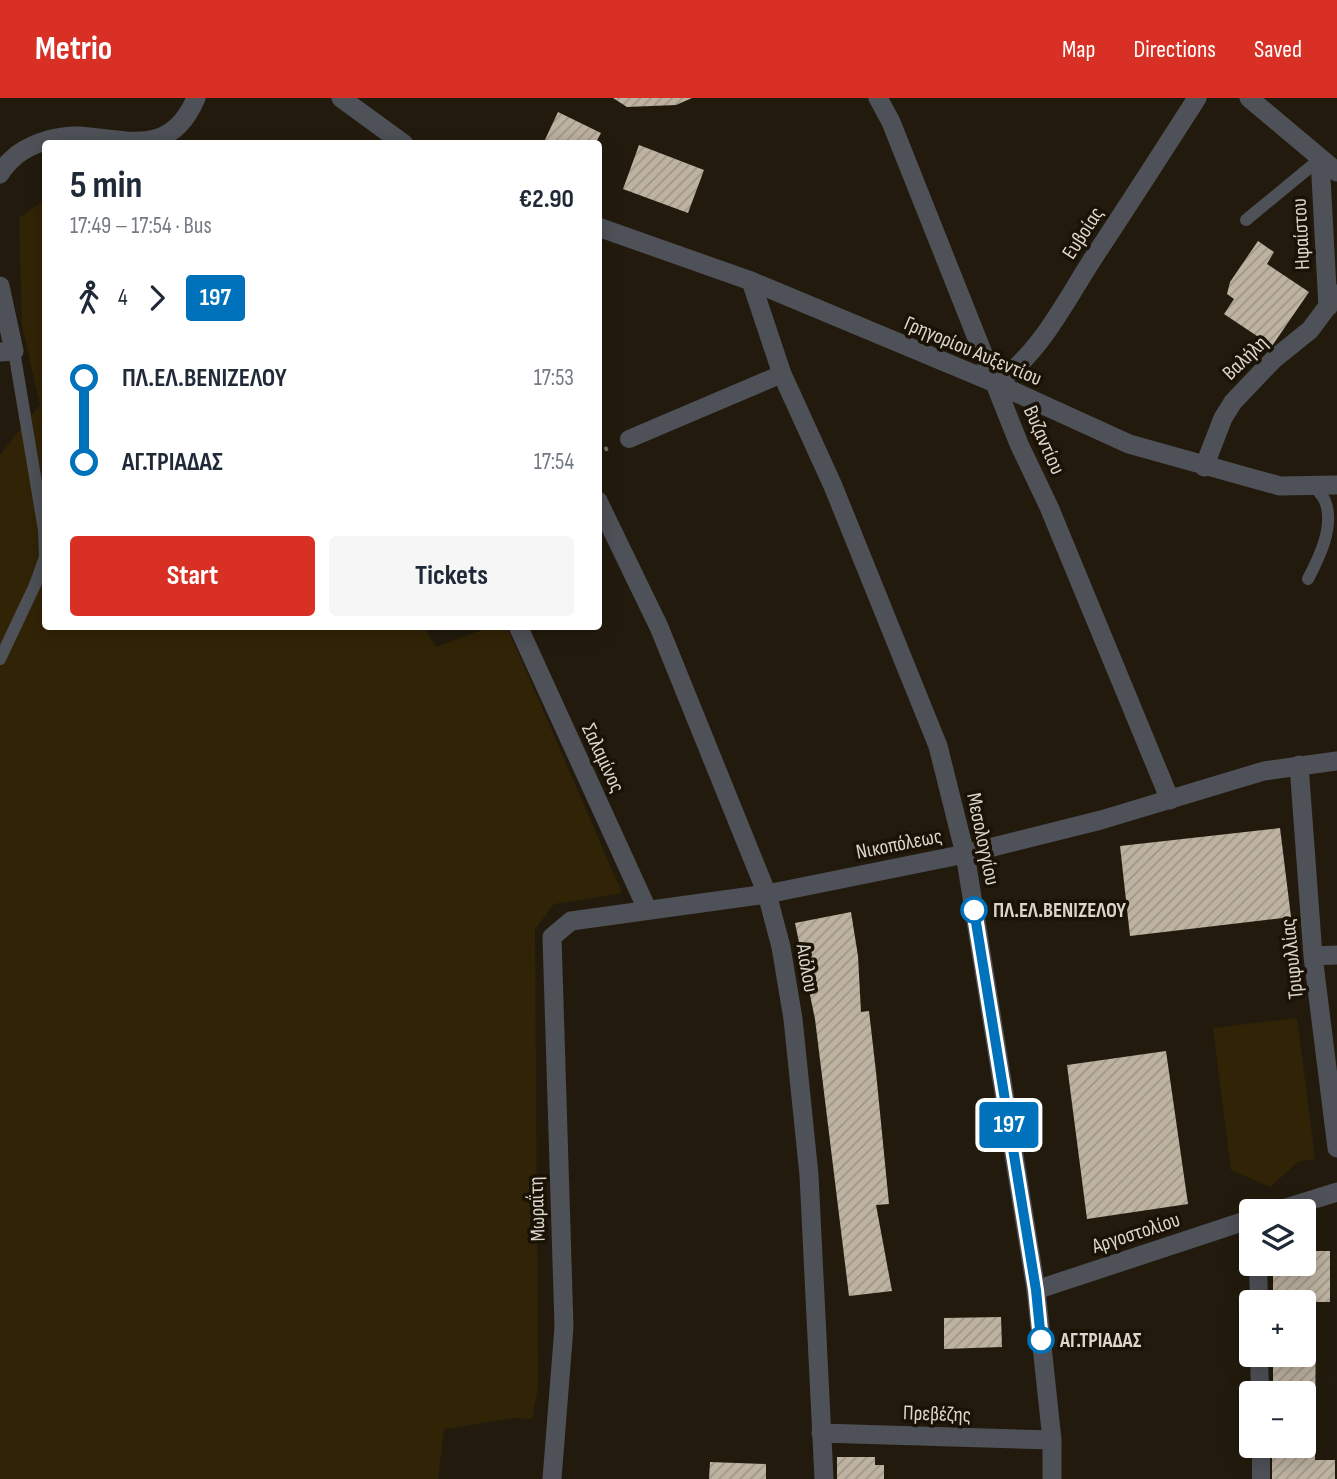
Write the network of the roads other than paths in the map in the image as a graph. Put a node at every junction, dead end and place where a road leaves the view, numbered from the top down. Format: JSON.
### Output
{"nodes":[{"id":1,"x":196,"y":98,"type":"edge"},
{"id":2,"x":341,"y":98,"type":"edge"},
{"id":3,"x":878,"y":98,"type":"edge"},
{"id":4,"x":1197,"y":98,"type":"edge"},
{"id":5,"x":1249,"y":98,"type":"edge"},
{"id":6,"x":49,"y":140,"type":"edge"},
{"id":7,"x":104,"y":140,"type":"edge"},
{"id":8,"x":152,"y":140,"type":"edge"},
{"id":9,"x":399,"y":140,"type":"edge"},
{"id":10,"x":42,"y":143,"type":"edge"},
{"id":11,"x":1320,"y":159,"type":"junction"},
{"id":12,"x":1337,"y":172,"type":"edge"},
{"id":13,"x":0,"y":174,"type":"edge"},
{"id":14,"x":1246,"y":220,"type":"dead end"},
{"id":15,"x":602,"y":229,"type":"edge"},
{"id":16,"x":751,"y":281,"type":"junction"},
{"id":17,"x":0,"y":286,"type":"edge"},
{"id":18,"x":1332,"y":300,"type":"edge"},
{"id":19,"x":7,"y":351,"type":"edge"},
{"id":20,"x":782,"y":373,"type":"junction"},
{"id":21,"x":995,"y":383,"type":"junction"},
{"id":22,"x":629,"y":439,"type":"dead end"},
{"id":23,"x":1204,"y":467,"type":"junction"},
{"id":24,"x":1337,"y":485,"type":"edge"},
{"id":25,"x":1315,"y":487,"type":"junction"},
{"id":26,"x":602,"y":509,"type":"edge"},
{"id":27,"x":42,"y":520,"type":"edge"},
{"id":28,"x":42,"y":565,"type":"edge"},
{"id":29,"x":1308,"y":579,"type":"dead end"},
{"id":30,"x":520,"y":630,"type":"edge"},
{"id":31,"x":0,"y":659,"type":"edge"},
{"id":32,"x":1337,"y":761,"type":"edge"},
{"id":33,"x":1299,"y":765,"type":"junction"},
{"id":34,"x":1170,"y":800,"type":"junction"},
{"id":35,"x":965,"y":854,"type":"junction"},
{"id":36,"x":767,"y":894,"type":"junction"},
{"id":37,"x":648,"y":909,"type":"junction"},
{"id":38,"x":552,"y":937,"type":"joint"},
{"id":39,"x":1337,"y":955,"type":"edge"},
{"id":40,"x":1313,"y":957,"type":"junction"},
{"id":41,"x":1337,"y":1148,"type":"edge"},
{"id":42,"x":1337,"y":1192,"type":"edge"},
{"id":43,"x":1315,"y":1199,"type":"edge"},
{"id":44,"x":1239,"y":1223,"type":"edge"},
{"id":45,"x":1036,"y":1290,"type":"junction"},
{"id":46,"x":821,"y":1433,"type":"junction"},
{"id":47,"x":1052,"y":1440,"type":"junction"},
{"id":48,"x":1261,"y":1458,"type":"edge"},
{"id":49,"x":552,"y":1479,"type":"edge"},
{"id":50,"x":824,"y":1479,"type":"edge"},
{"id":51,"x":1052,"y":1479,"type":"edge"},
{"id":52,"x":1261,"y":1479,"type":"edge"}],
"edges":[{"from":1,"to":8,"type":"street"},
{"from":2,"to":9,"type":"street"},
{"from":3,"to":21,"type":"street","name":"Βυζαντίου"},
{"from":4,"to":21,"type":"street","name":"Ευβοίας"},
{"from":5,"to":11,"type":"street"},
{"from":6,"to":7,"type":"street"},
{"from":10,"to":13,"type":"street"},
{"from":11,"to":12,"type":"street"},
{"from":11,"to":14,"type":"lane"},
{"from":11,"to":18,"type":"street","name":"Ηφαίστου"},
{"from":15,"to":16,"type":"street","name":"Γρηγορίου Αυξεντίου"},
{"from":16,"to":20,"type":"street","name":"Μεσολογγίου"},
{"from":16,"to":21,"type":"street","name":"Γρηγορίου Αυξεντίου"},
{"from":17,"to":19,"type":"street"},
{"from":18,"to":23,"type":"street","name":"Βαλήλη"},
{"from":19,"to":27,"type":"lane"},
{"from":20,"to":22,"type":"street"},
{"from":20,"to":35,"type":"street","name":"Μεσολογγίου"},
{"from":21,"to":23,"type":"street","name":"Γρηγορίου Αυξεντίου"},
{"from":21,"to":34,"type":"street","name":"Βυζαντίου"},
{"from":23,"to":25,"type":"street","name":"Γρηγορίου Αυξεντίου"},
{"from":24,"to":25,"type":"street","name":"Γρηγορίου Αυξεντίου"},
{"from":25,"to":29,"type":"lane"},
{"from":26,"to":36,"type":"street","name":"Αιόλου"},
{"from":28,"to":31,"type":"lane"},
{"from":30,"to":37,"type":"street","name":"Σαλαμίνος"},
{"from":32,"to":33,"type":"street","name":"Νικοπόλεως"},
{"from":33,"to":34,"type":"street","name":"Νικοπόλεως"},
{"from":33,"to":40,"type":"street","name":"Τριφυλλίας"},
{"from":34,"to":35,"type":"street","name":"Νικοπόλεως"},
{"from":35,"to":36,"type":"street","name":"Νικοπόλεως"},
{"from":35,"to":45,"type":"street","name":"Μεσολογγίου"},
{"from":36,"to":37,"type":"street","name":"Νικοπόλεως"},
{"from":36,"to":46,"type":"street","name":"Αιόλου"},
{"from":37,"to":38,"type":"street","name":"Νικοπόλεως"},
{"from":38,"to":49,"type":"street","name":"Μωραΐτη"},
{"from":39,"to":40,"type":"street"},
{"from":40,"to":41,"type":"street","name":"Τριφυλλίας"},
{"from":42,"to":43,"type":"street"},
{"from":44,"to":45,"type":"street","name":"Αργοστολίου"},
{"from":45,"to":47,"type":"street","name":"Μεσολογγίου"},
{"from":46,"to":47,"type":"street","name":"Πρεβέζης"},
{"from":46,"to":50,"type":"street","name":"Αιόλου"},
{"from":47,"to":51,"type":"street","name":"Μεσολογγίου"},
{"from":48,"to":52,"type":"street"}]}
